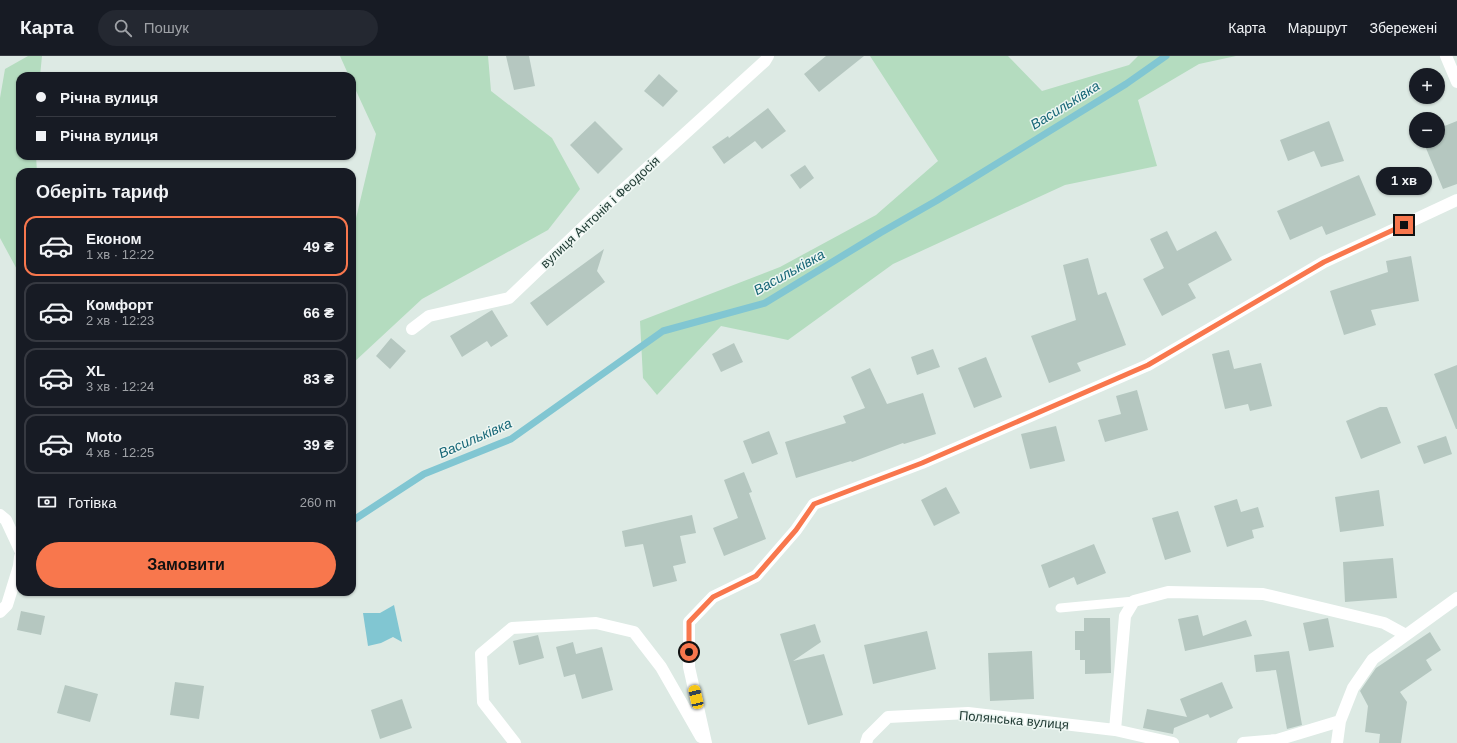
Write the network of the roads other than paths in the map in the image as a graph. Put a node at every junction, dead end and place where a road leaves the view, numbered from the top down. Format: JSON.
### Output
{"nodes":[{"id":1,"x":768,"y":56,"type":"edge"},
{"id":2,"x":1446,"y":56,"type":"edge"},
{"id":3,"x":1457,"y":82,"type":"edge"},
{"id":4,"x":1457,"y":200,"type":"edge"},
{"id":5,"x":412,"y":329,"type":"dead end"},
{"id":6,"x":0,"y":514,"type":"edge"},
{"id":7,"x":16,"y":541,"type":"edge"},
{"id":8,"x":16,"y":576,"type":"edge"},
{"id":9,"x":1457,"y":598,"type":"edge"},
{"id":10,"x":1134,"y":601,"type":"junction"},
{"id":11,"x":1060,"y":608,"type":"dead end"},
{"id":12,"x":0,"y":612,"type":"edge"},
{"id":13,"x":1406,"y":635,"type":"junction"},
{"id":14,"x":1340,"y":722,"type":"junction"},
{"id":15,"x":1116,"y":730,"type":"junction"},
{"id":16,"x":515,"y":743,"type":"edge"},
{"id":17,"x":706,"y":743,"type":"edge"},
{"id":18,"x":866,"y":743,"type":"edge"},
{"id":19,"x":1173,"y":743,"type":"edge"},
{"id":20,"x":1243,"y":743,"type":"edge"},
{"id":21,"x":1337,"y":743,"type":"edge"}],
"edges":[{"from":1,"to":5,"type":"street","name":"вулиця Антонія і Феодосія"},
{"from":2,"to":3,"type":"street"},
{"from":4,"to":17,"type":"street"},
{"from":6,"to":7,"type":"street"},
{"from":8,"to":12,"type":"street"},
{"from":9,"to":13,"type":"street"},
{"from":10,"to":11,"type":"lane"},
{"from":10,"to":13,"type":"street"},
{"from":10,"to":15,"type":"street"},
{"from":13,"to":14,"type":"street"},
{"from":14,"to":20,"type":"street"},
{"from":14,"to":21,"type":"street"},
{"from":15,"to":18,"type":"street","name":"Полянська вулиця"},
{"from":15,"to":19,"type":"street","name":"Полянська вулиця"},
{"from":16,"to":17,"type":"street"}]}
